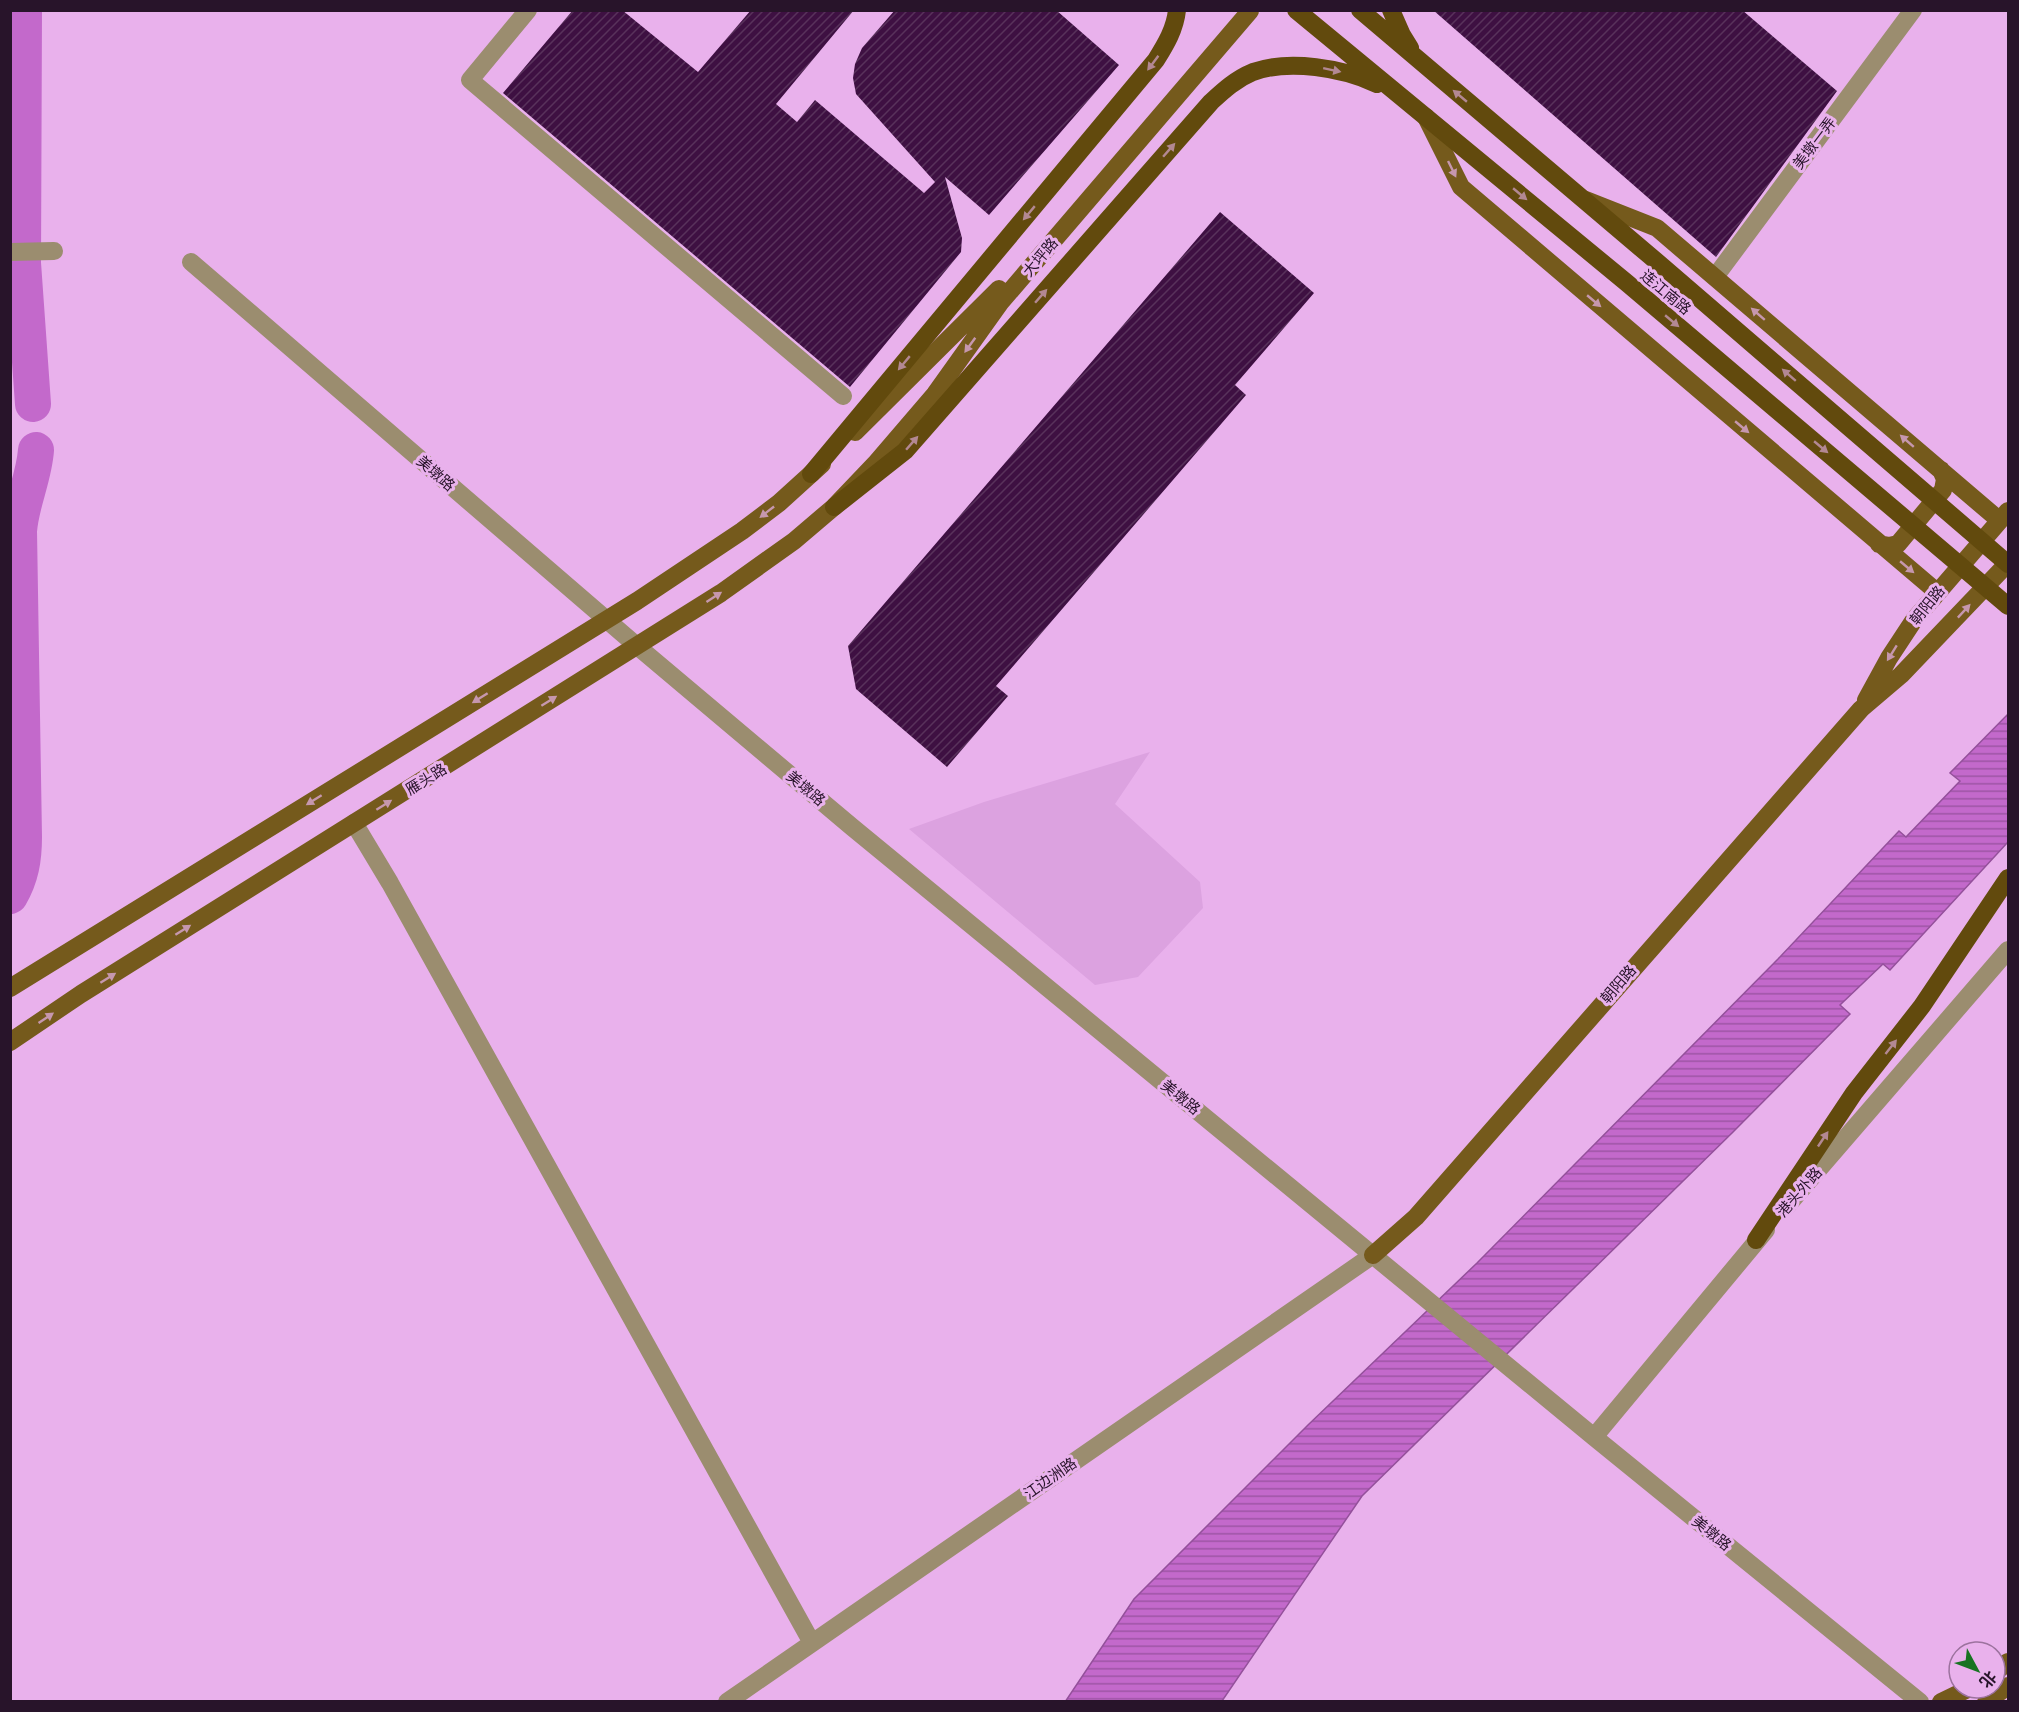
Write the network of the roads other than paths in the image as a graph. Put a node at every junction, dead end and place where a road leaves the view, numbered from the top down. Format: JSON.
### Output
{"nodes":[{"id":1,"x":528,"y":10,"type":"edge"},
{"id":2,"x":1177,"y":10,"type":"edge"},
{"id":3,"x":1237,"y":10,"type":"edge"},
{"id":4,"x":1296,"y":10,"type":"edge"},
{"id":5,"x":1360,"y":10,"type":"edge"},
{"id":6,"x":1391,"y":10,"type":"edge"},
{"id":7,"x":1913,"y":10,"type":"edge"},
{"id":8,"x":1250,"y":11,"type":"edge"},
{"id":9,"x":1417,"y":60,"type":"junction"},
{"id":10,"x":1397,"y":93,"type":"junction"},
{"id":11,"x":1426,"y":117,"type":"junction"},
{"id":12,"x":1584,"y":199,"type":"junction"},
{"id":13,"x":54,"y":251,"type":"dead end"},
{"id":14,"x":10,"y":252,"type":"edge"},
{"id":15,"x":191,"y":262,"type":"dead end"},
{"id":16,"x":1714,"y":277,"type":"junction"},
{"id":17,"x":843,"y":396,"type":"dead end"},
{"id":18,"x":1941,"y":470,"type":"junction"},
{"id":19,"x":811,"y":474,"type":"junction"},
{"id":20,"x":834,"y":507,"type":"junction"},
{"id":21,"x":2004,"y":515,"type":"edge"},
{"id":22,"x":1879,"y":544,"type":"junction"},
{"id":23,"x":2008,"y":564,"type":"edge"},
{"id":24,"x":1937,"y":592,"type":"junction"},
{"id":25,"x":2008,"y":606,"type":"edge"},
{"id":26,"x":606,"y":619,"type":"junction"},
{"id":27,"x":637,"y":646,"type":"junction"},
{"id":28,"x":1861,"y":709,"type":"junction"},
{"id":29,"x":354,"y":823,"type":"junction"},
{"id":30,"x":2008,"y":879,"type":"edge"},
{"id":31,"x":2008,"y":950,"type":"edge"},
{"id":32,"x":10,"y":988,"type":"edge"},
{"id":33,"x":10,"y":1042,"type":"edge"},
{"id":34,"x":1756,"y":1240,"type":"junction"},
{"id":35,"x":1372,"y":1255,"type":"junction"},
{"id":36,"x":1593,"y":1437,"type":"junction"},
{"id":37,"x":812,"y":1643,"type":"junction"},
{"id":38,"x":2008,"y":1686,"type":"edge"},
{"id":39,"x":728,"y":1701,"type":"edge"},
{"id":40,"x":1920,"y":1701,"type":"edge"},
{"id":41,"x":1986,"y":1701,"type":"edge"}],
"edges":[{"from":1,"to":17,"type":"street"},
{"from":2,"to":19,"type":"highway","one_way":true},
{"from":3,"to":19,"type":"main road","name":"大坪路"},
{"from":4,"to":10,"type":"highway","name":"连江南路"},
{"from":5,"to":9,"type":"highway","name":"连江南路"},
{"from":6,"to":9,"type":"highway"},
{"from":7,"to":16,"type":"street","name":"美墩一弄"},
{"from":8,"to":20,"type":"main road","name":"大坪路","one_way":true},
{"from":12,"to":9,"type":"highway","name":"连江南路","one_way":true},
{"from":10,"to":11,"type":"highway","name":"连江南路"},
{"from":20,"to":10,"type":"highway","one_way":true},
{"from":11,"to":22,"type":"main road","one_way":true},
{"from":11,"to":25,"type":"highway","name":"连江南路","one_way":true},
{"from":12,"to":16,"type":"main road"},
{"from":23,"to":12,"type":"highway","name":"连江南路","one_way":true},
{"from":13,"to":14,"type":"street"},
{"from":15,"to":26,"type":"street","name":"美墩路"},
{"from":18,"to":16,"type":"main road","one_way":true},
{"from":18,"to":21,"type":"main road"},
{"from":18,"to":22,"type":"main road"},
{"from":19,"to":26,"type":"main road","one_way":true},
{"from":27,"to":20,"type":"main road","name":"雁头路","one_way":true},
{"from":21,"to":24,"type":"main road","name":"朝阳路"},
{"from":22,"to":24,"type":"main road","one_way":true},
{"from":28,"to":23,"type":"main road","name":"朝阳路","one_way":true},
{"from":24,"to":28,"type":"main road","name":"朝阳路","one_way":true},
{"from":26,"to":27,"type":"street","name":"美墩路"},
{"from":26,"to":32,"type":"main road","one_way":true},
{"from":29,"to":27,"type":"main road","name":"雁头路","one_way":true},
{"from":27,"to":35,"type":"street","name":"美墩路"},
{"from":28,"to":35,"type":"main road","name":"朝阳路"},
{"from":33,"to":29,"type":"main road","name":"雁头路","one_way":true},
{"from":29,"to":37,"type":"street"},
{"from":34,"to":30,"type":"highway","one_way":true},
{"from":31,"to":34,"type":"street","name":"港头外路"},
{"from":34,"to":36,"type":"street","name":"港头外路"},
{"from":35,"to":36,"type":"street","name":"美墩路"},
{"from":35,"to":37,"type":"street","name":"江边洲路"},
{"from":36,"to":40,"type":"street","name":"美墩路"},
{"from":37,"to":39,"type":"street","name":"江边洲路"},
{"from":38,"to":41,"type":"main road"}]}
